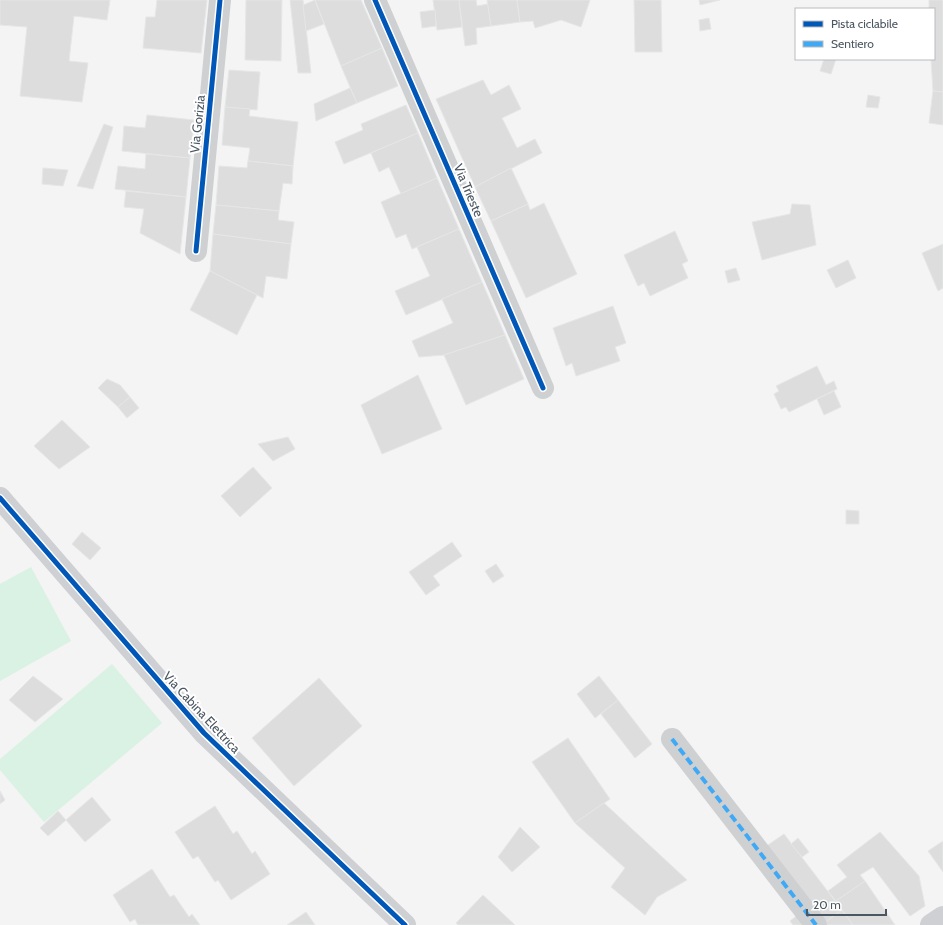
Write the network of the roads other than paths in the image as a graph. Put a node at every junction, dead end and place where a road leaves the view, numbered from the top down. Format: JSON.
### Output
{"nodes":[{"id":1,"x":220,"y":0,"type":"edge"},
{"id":2,"x":375,"y":0,"type":"edge"},
{"id":3,"x":196,"y":251,"type":"dead end"},
{"id":4,"x":543,"y":388,"type":"dead end"},
{"id":5,"x":0,"y":498,"type":"edge"},
{"id":6,"x":672,"y":739,"type":"dead end"},
{"id":7,"x":943,"y":917,"type":"edge"},
{"id":8,"x":405,"y":925,"type":"edge"},
{"id":9,"x":816,"y":925,"type":"edge"},
{"id":10,"x":931,"y":925,"type":"edge"}],
"edges":[{"from":1,"to":3,"type":"street","name":"Via Gorizia"},
{"from":2,"to":4,"type":"street","name":"Via Trieste"},
{"from":5,"to":8,"type":"street","name":"Via Cabina Elettrica"},
{"from":6,"to":9,"type":"street"},
{"from":7,"to":10,"type":"street"}]}
